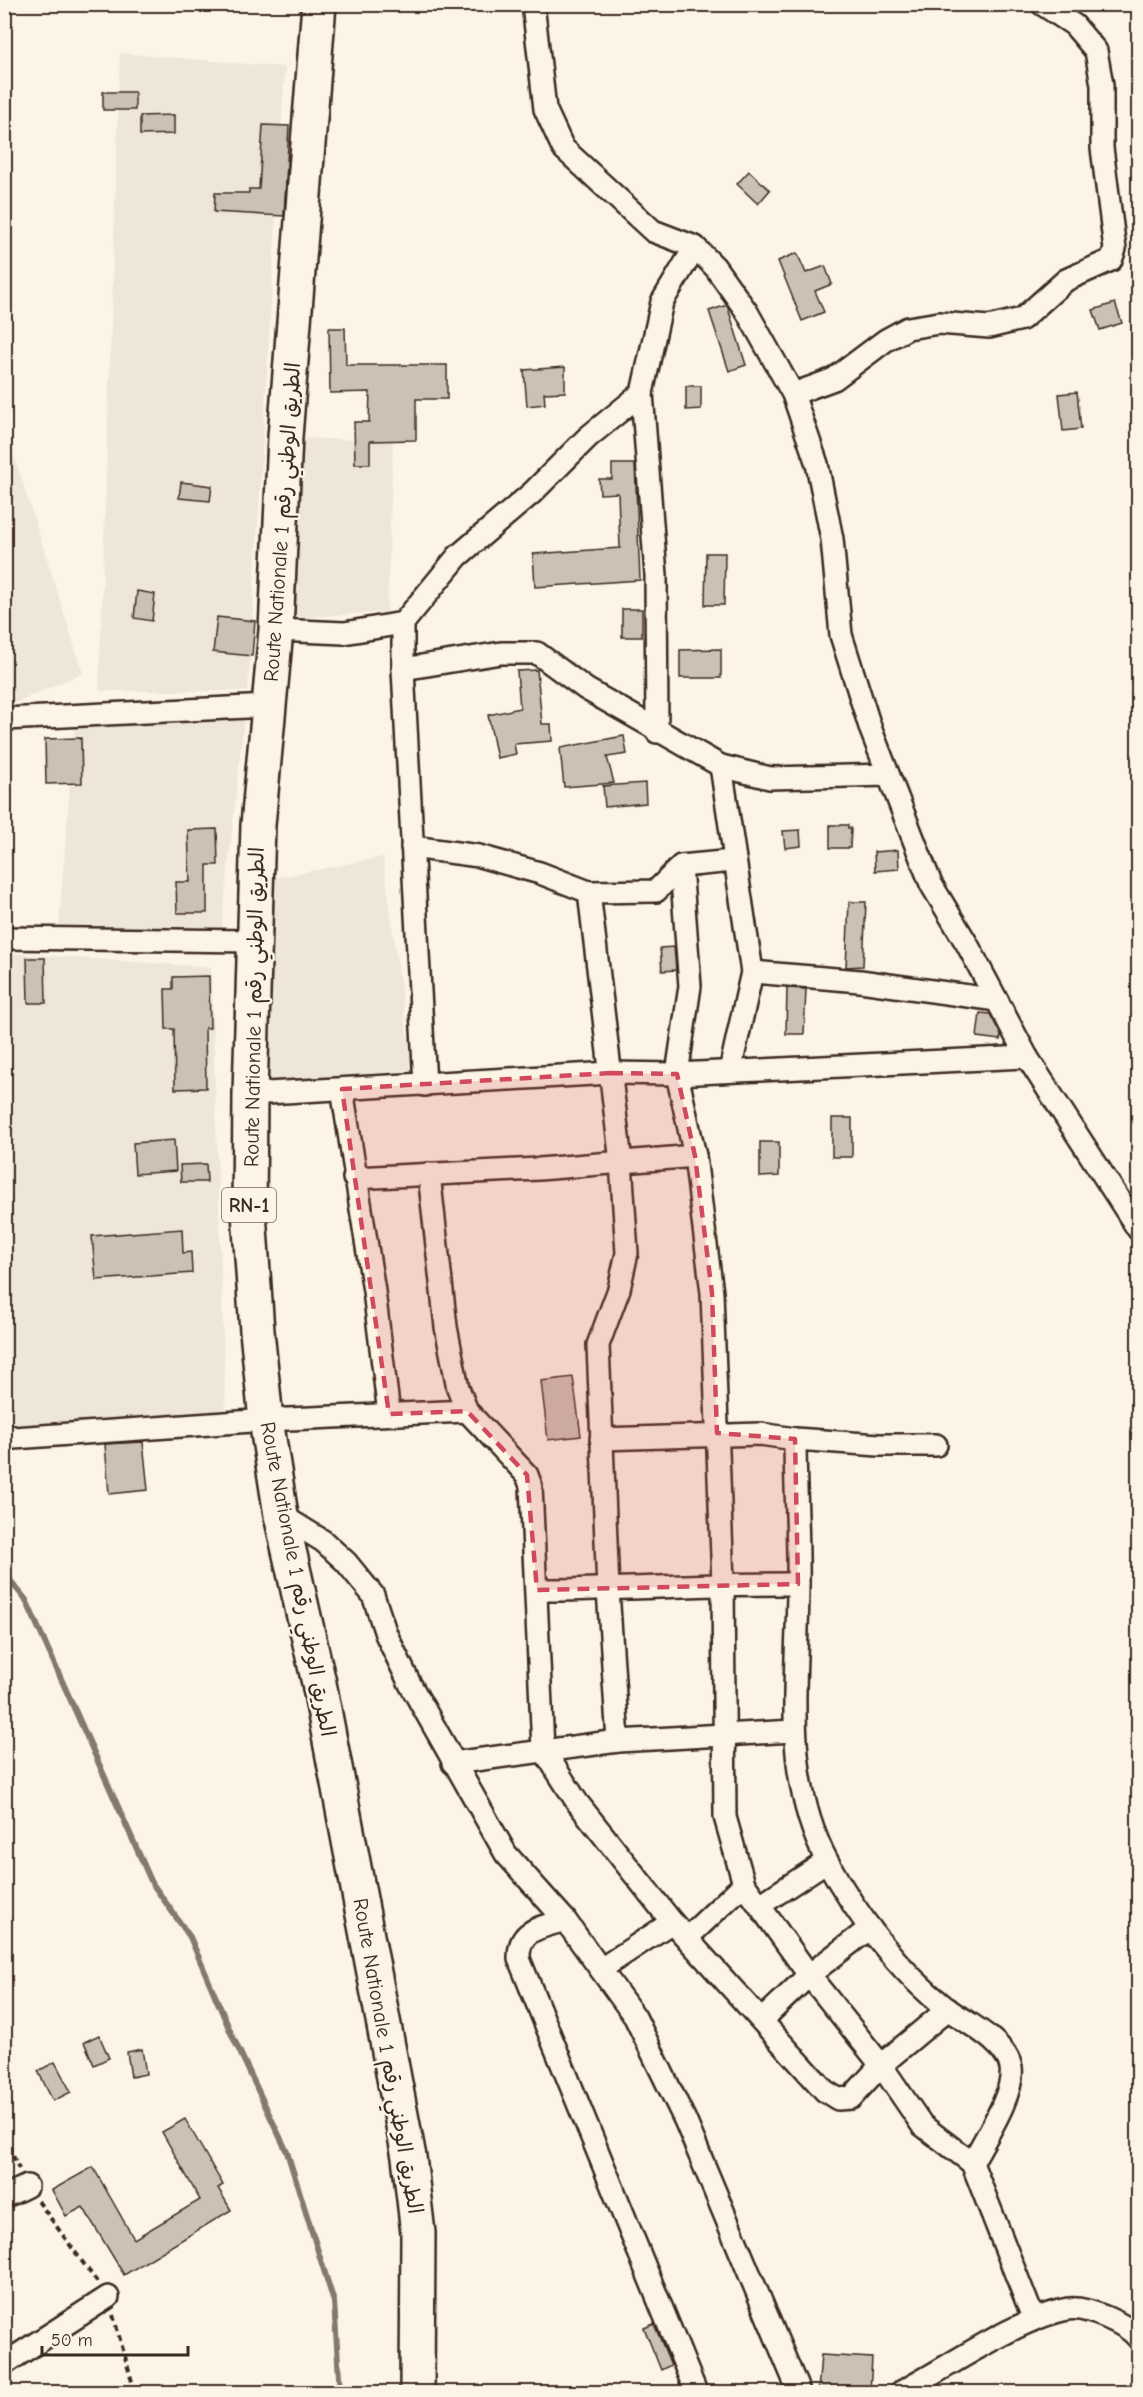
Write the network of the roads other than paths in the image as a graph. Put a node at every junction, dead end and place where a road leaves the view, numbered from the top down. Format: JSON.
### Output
{"nodes":[{"id":1,"x":319,"y":4,"type":"edge"},
{"id":2,"x":533,"y":4,"type":"edge"},
{"id":3,"x":1042,"y":4,"type":"edge"},
{"id":4,"x":695,"y":247,"type":"junction"},
{"id":5,"x":642,"y":393,"type":"junction"},
{"id":6,"x":793,"y":394,"type":"junction"},
{"id":7,"x":403,"y":623,"type":"junction"},
{"id":8,"x":276,"y":630,"type":"junction"},
{"id":9,"x":403,"y":669,"type":"junction"},
{"id":10,"x":270,"y":706,"type":"junction"},
{"id":11,"x":4,"y":719,"type":"edge"},
{"id":12,"x":657,"y":732,"type":"junction"},
{"id":13,"x":721,"y":766,"type":"junction"},
{"id":14,"x":888,"y":775,"type":"junction"},
{"id":15,"x":412,"y":847,"type":"junction"},
{"id":16,"x":733,"y":861,"type":"junction"},
{"id":17,"x":681,"y":866,"type":"junction"},
{"id":18,"x":589,"y":892,"type":"junction"},
{"id":19,"x":4,"y":938,"type":"edge"},
{"id":20,"x":253,"y":941,"type":"junction"},
{"id":21,"x":752,"y":972,"type":"junction"},
{"id":22,"x":997,"y":1000,"type":"junction"},
{"id":23,"x":1027,"y":1058,"type":"junction"},
{"id":24,"x":730,"y":1071,"type":"junction"},
{"id":25,"x":611,"y":1072,"type":"junction"},
{"id":26,"x":677,"y":1074,"type":"junction"},
{"id":27,"x":425,"y":1085,"type":"junction"},
{"id":28,"x":342,"y":1089,"type":"junction"},
{"id":29,"x":250,"y":1094,"type":"junction"},
{"id":30,"x":695,"y":1156,"type":"junction"},
{"id":31,"x":621,"y":1162,"type":"junction"},
{"id":32,"x":429,"y":1173,"type":"junction"},
{"id":33,"x":354,"y":1178,"type":"junction"},
{"id":34,"x":1138,"y":1229,"type":"edge"},
{"id":35,"x":467,"y":1411,"type":"junction"},
{"id":36,"x":389,"y":1414,"type":"junction"},
{"id":37,"x":267,"y":1420,"type":"junction"},
{"id":38,"x":4,"y":1433,"type":"edge"},
{"id":39,"x":717,"y":1433,"type":"junction"},
{"id":40,"x":601,"y":1438,"type":"junction"},
{"id":41,"x":795,"y":1439,"type":"junction"},
{"id":42,"x":936,"y":1445,"type":"dead end"},
{"id":43,"x":281,"y":1515,"type":"junction"},
{"id":44,"x":723,"y":1583,"type":"junction"},
{"id":45,"x":798,"y":1584,"type":"junction"},
{"id":46,"x":537,"y":1590,"type":"junction"},
{"id":47,"x":608,"y":1590,"type":"junction"},
{"id":48,"x":793,"y":1731,"type":"junction"},
{"id":49,"x":724,"y":1733,"type":"junction"},
{"id":50,"x":618,"y":1741,"type":"junction"},
{"id":51,"x":543,"y":1749,"type":"junction"},
{"id":52,"x":453,"y":1763,"type":"junction"},
{"id":53,"x":827,"y":1861,"type":"junction"},
{"id":54,"x":744,"y":1884,"type":"junction"},
{"id":55,"x":760,"y":1905,"type":"junction"},
{"id":56,"x":565,"y":1920,"type":"junction"},
{"id":57,"x":672,"y":1922,"type":"junction"},
{"id":58,"x":870,"y":1928,"type":"junction"},
{"id":59,"x":687,"y":1938,"type":"junction"},
{"id":60,"x":601,"y":1969,"type":"junction"},
{"id":61,"x":809,"y":1975,"type":"junction"},
{"id":62,"x":948,"y":2009,"type":"junction"},
{"id":63,"x":762,"y":2020,"type":"junction"},
{"id":64,"x":881,"y":2065,"type":"junction"},
{"id":65,"x":972,"y":2163,"type":"junction"},
{"id":66,"x":27,"y":2186,"type":"road end"},
{"id":67,"x":4,"y":2197,"type":"edge"},
{"id":68,"x":108,"y":2297,"type":"road end"},
{"id":69,"x":1034,"y":2320,"type":"junction"},
{"id":70,"x":1138,"y":2338,"type":"edge"},
{"id":71,"x":4,"y":2364,"type":"edge"},
{"id":72,"x":417,"y":2392,"type":"edge"},
{"id":73,"x":696,"y":2392,"type":"edge"},
{"id":74,"x":799,"y":2392,"type":"edge"},
{"id":75,"x":901,"y":2392,"type":"edge"}],
"edges":[{"from":1,"to":8,"type":"highway","name":"Route Nationale الطريق الوطني رقم 1","number":"RN-1"},
{"from":2,"to":4,"type":"street"},
{"from":3,"to":6,"type":"street"},
{"from":4,"to":5,"type":"street"},
{"from":4,"to":6,"type":"street"},
{"from":5,"to":7,"type":"street"},
{"from":5,"to":12,"type":"street"},
{"from":6,"to":14,"type":"street"},
{"from":7,"to":8,"type":"street"},
{"from":7,"to":9,"type":"street"},
{"from":8,"to":10,"type":"highway","name":"Route Nationale الطريق الوطني رقم 1","number":"RN-1"},
{"from":9,"to":12,"type":"street"},
{"from":9,"to":15,"type":"street"},
{"from":10,"to":11,"type":"street"},
{"from":10,"to":20,"type":"highway","name":"Route Nationale الطريق الوطني رقم 1","number":"RN-1"},
{"from":12,"to":13,"type":"street"},
{"from":13,"to":14,"type":"street"},
{"from":13,"to":16,"type":"street"},
{"from":14,"to":22,"type":"street"},
{"from":15,"to":18,"type":"street"},
{"from":15,"to":27,"type":"street"},
{"from":16,"to":17,"type":"street"},
{"from":16,"to":21,"type":"street"},
{"from":17,"to":18,"type":"street"},
{"from":17,"to":26,"type":"street"},
{"from":18,"to":25,"type":"street"},
{"from":19,"to":20,"type":"street"},
{"from":20,"to":29,"type":"highway","name":"Route Nationale الطريق الوطني رقم 1","number":"RN-1"},
{"from":21,"to":22,"type":"street"},
{"from":21,"to":24,"type":"street"},
{"from":22,"to":23,"type":"street"},
{"from":23,"to":24,"type":"street"},
{"from":23,"to":34,"type":"street"},
{"from":24,"to":26,"type":"street"},
{"from":25,"to":26,"type":"street"},
{"from":25,"to":27,"type":"street"},
{"from":25,"to":31,"type":"street"},
{"from":26,"to":30,"type":"street"},
{"from":27,"to":28,"type":"street"},
{"from":28,"to":29,"type":"street"},
{"from":28,"to":33,"type":"street"},
{"from":29,"to":37,"type":"highway","name":"Route Nationale الطريق الوطني رقم 1","number":"RN-1"},
{"from":30,"to":31,"type":"street"},
{"from":30,"to":39,"type":"street"},
{"from":31,"to":32,"type":"street"},
{"from":31,"to":40,"type":"street"},
{"from":32,"to":33,"type":"street"},
{"from":32,"to":35,"type":"street"},
{"from":33,"to":36,"type":"street"},
{"from":35,"to":36,"type":"street"},
{"from":35,"to":46,"type":"street"},
{"from":36,"to":37,"type":"street"},
{"from":37,"to":38,"type":"street"},
{"from":37,"to":43,"type":"highway","name":"Route Nationale الطريق الوطني رقم 1","number":"RN-1"},
{"from":39,"to":40,"type":"street"},
{"from":39,"to":41,"type":"street"},
{"from":39,"to":44,"type":"street"},
{"from":40,"to":47,"type":"street"},
{"from":41,"to":42,"type":"street"},
{"from":41,"to":45,"type":"street"},
{"from":43,"to":52,"type":"street"},
{"from":43,"to":72,"type":"highway","name":"Route Nationale الطريق الوطني رقم 1","number":"RN-1"},
{"from":44,"to":45,"type":"street"},
{"from":44,"to":47,"type":"street"},
{"from":44,"to":49,"type":"street"},
{"from":45,"to":48,"type":"street"},
{"from":46,"to":47,"type":"street"},
{"from":46,"to":51,"type":"street"},
{"from":47,"to":50,"type":"street"},
{"from":48,"to":49,"type":"street"},
{"from":48,"to":53,"type":"street"},
{"from":49,"to":50,"type":"street"},
{"from":49,"to":54,"type":"street"},
{"from":50,"to":51,"type":"street"},
{"from":51,"to":52,"type":"street"},
{"from":51,"to":57,"type":"street"},
{"from":52,"to":56,"type":"street"},
{"from":53,"to":55,"type":"street"},
{"from":53,"to":58,"type":"street"},
{"from":54,"to":55,"type":"street"},
{"from":54,"to":59,"type":"street"},
{"from":55,"to":61,"type":"street"},
{"from":56,"to":60,"type":"street"},
{"from":56,"to":73,"type":"street"},
{"from":57,"to":59,"type":"street"},
{"from":57,"to":60,"type":"street"},
{"from":58,"to":61,"type":"street"},
{"from":58,"to":62,"type":"street"},
{"from":59,"to":63,"type":"street"},
{"from":60,"to":74,"type":"street"},
{"from":61,"to":63,"type":"street"},
{"from":61,"to":64,"type":"street"},
{"from":62,"to":64,"type":"street"},
{"from":62,"to":65,"type":"street"},
{"from":63,"to":64,"type":"street"},
{"from":64,"to":65,"type":"street"},
{"from":65,"to":69,"type":"street"},
{"from":66,"to":67,"type":"street"},
{"from":68,"to":71,"type":"street"},
{"from":69,"to":70,"type":"street"},
{"from":69,"to":75,"type":"street"}]}
